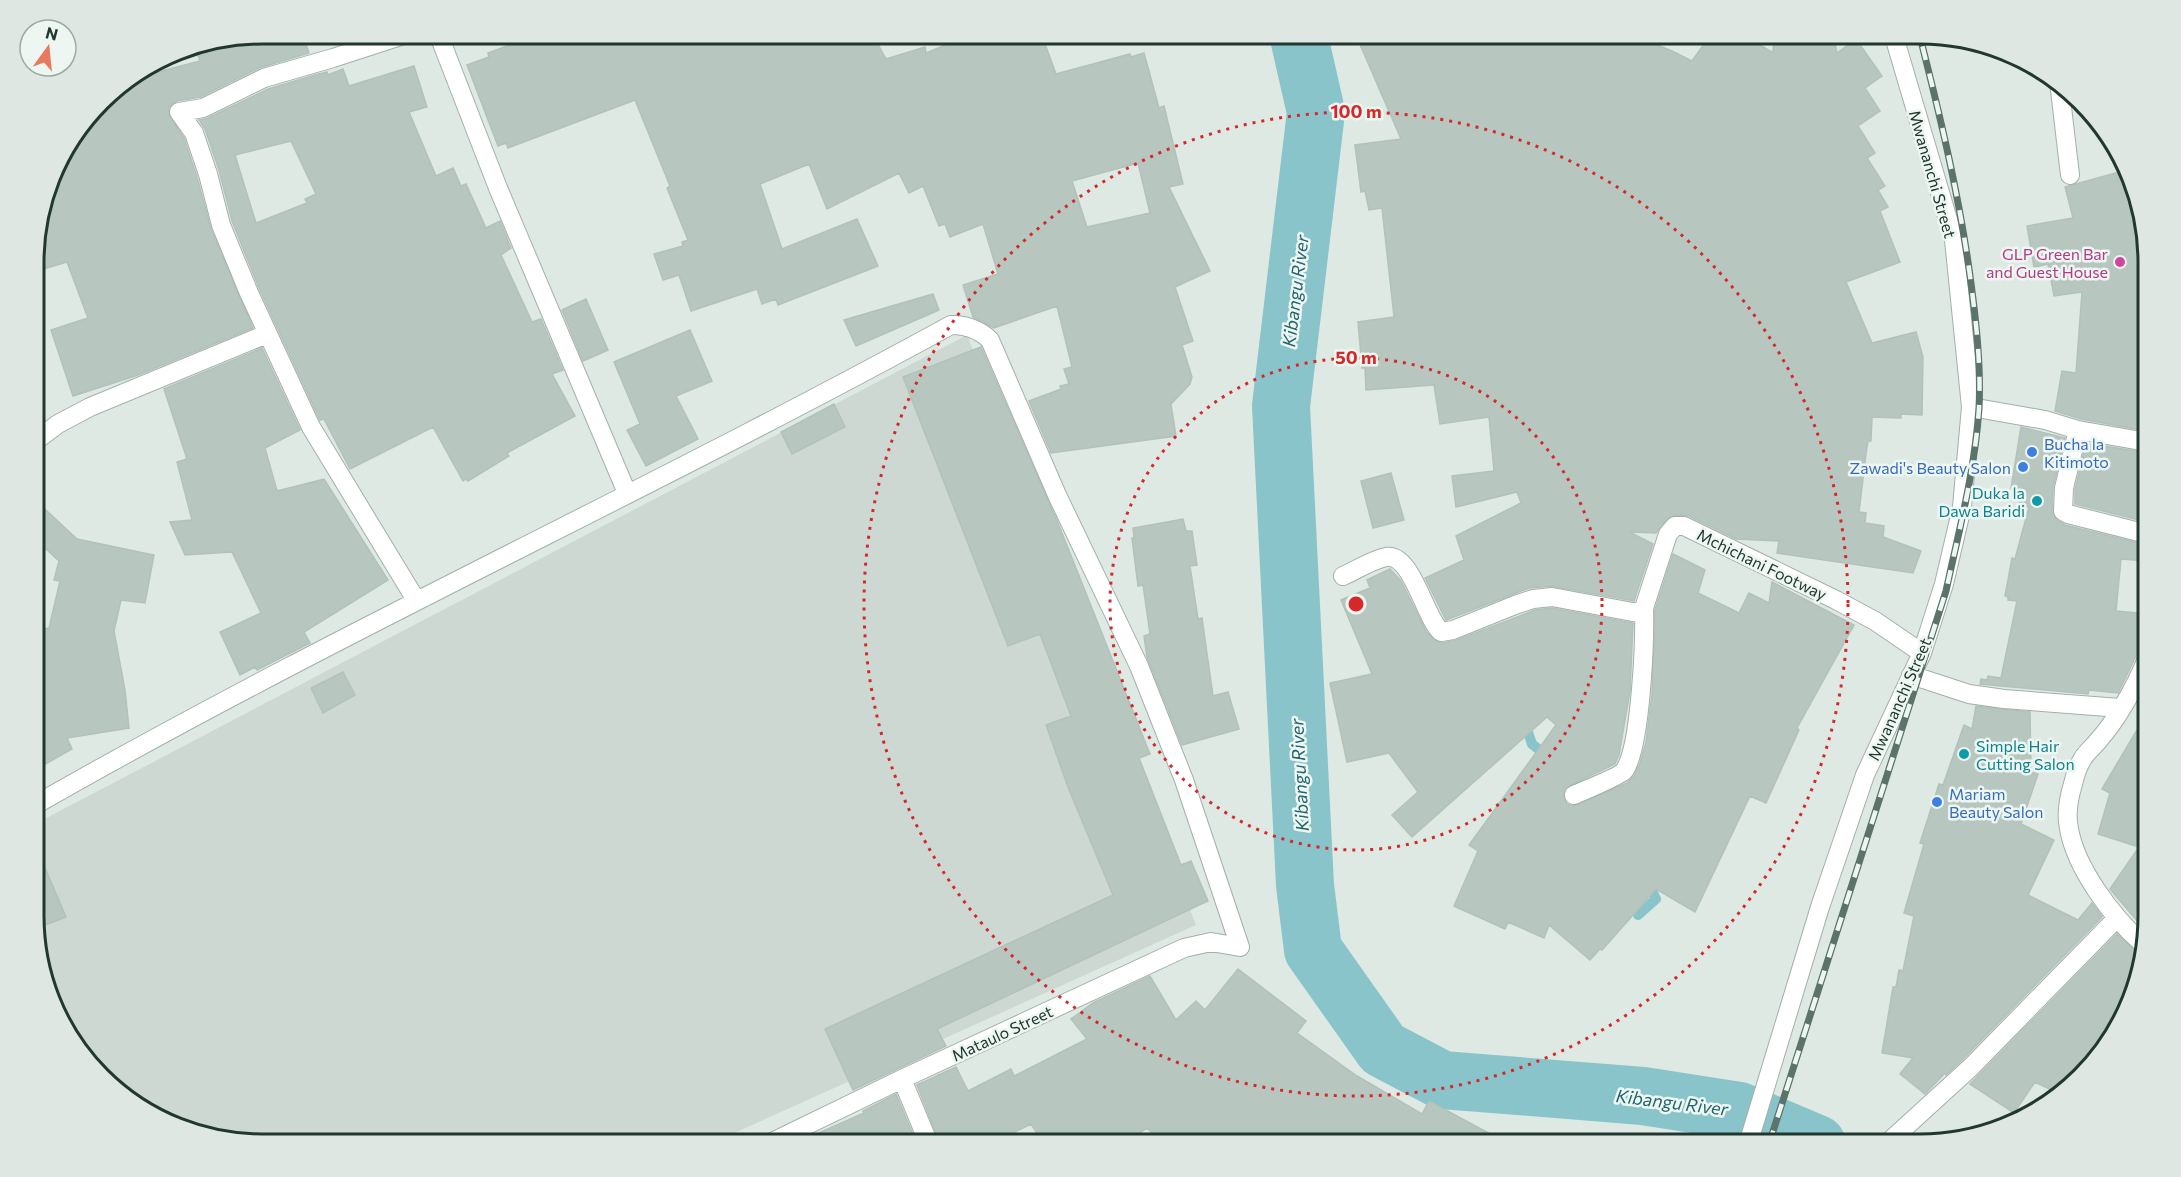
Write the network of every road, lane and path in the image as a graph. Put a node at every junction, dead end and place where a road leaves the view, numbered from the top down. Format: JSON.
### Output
{"nodes":[{"id":1,"x":376,"y":44,"type":"edge"},
{"id":2,"x":442,"y":44,"type":"edge"},
{"id":3,"x":1896,"y":44,"type":"edge"},
{"id":4,"x":2061,"y":96,"type":"edge"},
{"id":5,"x":2070,"y":175,"type":"dead end"},
{"id":6,"x":267,"y":334,"type":"junction"},
{"id":7,"x":1971,"y":407,"type":"junction"},
{"id":8,"x":2078,"y":430,"type":"junction"},
{"id":9,"x":44,"y":434,"type":"edge"},
{"id":10,"x":2138,"y":440,"type":"edge"},
{"id":11,"x":627,"y":493,"type":"junction"},
{"id":12,"x":2138,"y":532,"type":"edge"},
{"id":13,"x":1343,"y":576,"type":"dead end"},
{"id":14,"x":416,"y":600,"type":"junction"},
{"id":15,"x":1644,"y":608,"type":"junction"},
{"id":16,"x":1922,"y":653,"type":"junction"},
{"id":17,"x":1911,"y":675,"type":"junction"},
{"id":18,"x":2138,"y":675,"type":"edge"},
{"id":19,"x":2120,"y":708,"type":"junction"},
{"id":20,"x":1574,"y":795,"type":"dead end"},
{"id":21,"x":44,"y":800,"type":"edge"},
{"id":22,"x":2117,"y":918,"type":"junction"},
{"id":23,"x":2136,"y":937,"type":"edge"},
{"id":24,"x":902,"y":1079,"type":"junction"},
{"id":25,"x":789,"y":1134,"type":"edge"},
{"id":26,"x":925,"y":1134,"type":"edge"},
{"id":27,"x":1751,"y":1134,"type":"edge"},
{"id":28,"x":1898,"y":1134,"type":"edge"}],
"edges":[{"from":1,"to":6,"type":"street"},
{"from":2,"to":11,"type":"street"},
{"from":3,"to":7,"type":"street","name":"Mwananchi Street"},
{"from":4,"to":5,"type":"street"},
{"from":6,"to":9,"type":"street"},
{"from":6,"to":14,"type":"street"},
{"from":7,"to":8,"type":"street"},
{"from":7,"to":16,"type":"street","name":"Mwananchi Street"},
{"from":8,"to":10,"type":"street"},
{"from":8,"to":12,"type":"street"},
{"from":11,"to":14,"type":"street"},
{"from":11,"to":24,"type":"street","name":"Mataulo Street"},
{"from":13,"to":15,"type":"street"},
{"from":14,"to":21,"type":"street"},
{"from":15,"to":16,"type":"street","name":"Mchichani Footway"},
{"from":15,"to":20,"type":"street","name":"Mchichani Footway"},
{"from":16,"to":17,"type":"street","name":"Mwananchi Street"},
{"from":17,"to":19,"type":"street"},
{"from":17,"to":27,"type":"street","name":"Mwananchi Street"},
{"from":18,"to":19,"type":"street"},
{"from":19,"to":22,"type":"street"},
{"from":22,"to":23,"type":"street"},
{"from":22,"to":28,"type":"street"},
{"from":24,"to":25,"type":"street","name":"Mataulo Street"},
{"from":24,"to":26,"type":"street"}]}
